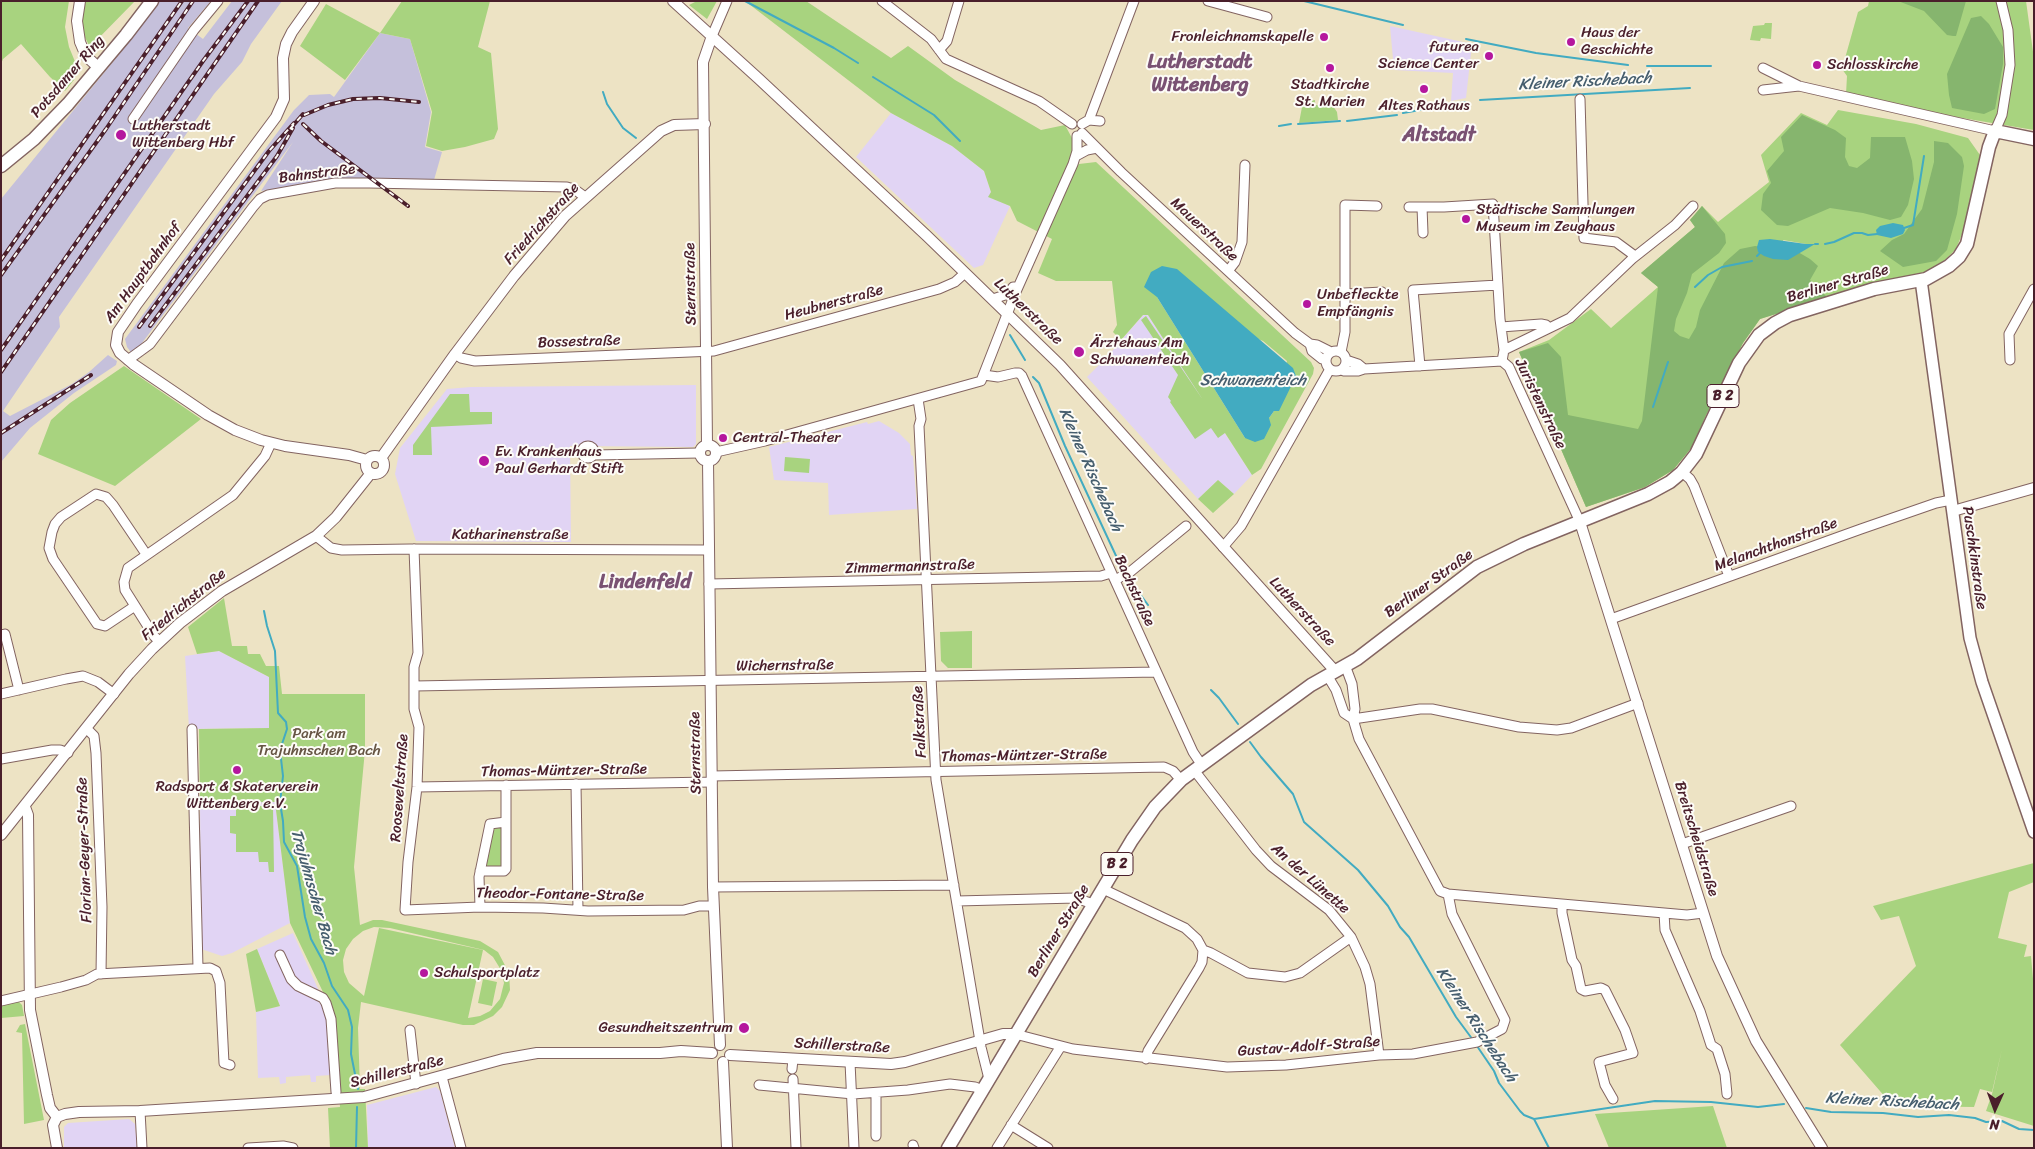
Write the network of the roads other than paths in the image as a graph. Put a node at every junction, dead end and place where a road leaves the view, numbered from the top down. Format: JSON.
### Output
{"nodes":[{"id":1,"x":80,"y":1,"type":"edge"},
{"id":2,"x":152,"y":1,"type":"edge"},
{"id":3,"x":218,"y":1,"type":"edge"},
{"id":4,"x":314,"y":1,"type":"edge"},
{"id":5,"x":673,"y":1,"type":"edge"},
{"id":6,"x":727,"y":1,"type":"edge"},
{"id":7,"x":882,"y":1,"type":"edge"},
{"id":8,"x":959,"y":1,"type":"edge"},
{"id":9,"x":1134,"y":1,"type":"edge"},
{"id":10,"x":1208,"y":1,"type":"edge"},
{"id":11,"x":2001,"y":1,"type":"edge"},
{"id":12,"x":1267,"y":17,"type":"dead end"},
{"id":13,"x":712,"y":36,"type":"junction"},
{"id":14,"x":939,"y":50,"type":"junction"},
{"id":15,"x":99,"y":68,"type":"junction"},
{"id":16,"x":1763,"y":68,"type":"dead end"},
{"id":17,"x":1800,"y":86,"type":"junction"},
{"id":18,"x":1763,"y":90,"type":"dead end"},
{"id":19,"x":1580,"y":99,"type":"dead end"},
{"id":20,"x":132,"y":119,"type":"dead end"},
{"id":21,"x":1100,"y":121,"type":"dead end"},
{"id":22,"x":705,"y":124,"type":"junction"},
{"id":23,"x":1998,"y":126,"type":"junction"},
{"id":24,"x":1082,"y":128,"type":"junction"},
{"id":25,"x":2034,"y":139,"type":"edge"},
{"id":26,"x":1097,"y":148,"type":"junction"},
{"id":27,"x":1076,"y":156,"type":"junction"},
{"id":28,"x":1245,"y":165,"type":"dead end"},
{"id":29,"x":1,"y":166,"type":"edge"},
{"id":30,"x":584,"y":197,"type":"junction"},
{"id":31,"x":1377,"y":206,"type":"dead end"},
{"id":32,"x":1693,"y":206,"type":"dead end"},
{"id":33,"x":1409,"y":207,"type":"dead end"},
{"id":34,"x":1422,"y":207,"type":"junction"},
{"id":35,"x":1423,"y":234,"type":"dead end"},
{"id":36,"x":1635,"y":256,"type":"junction"},
{"id":37,"x":1228,"y":271,"type":"junction"},
{"id":38,"x":965,"y":273,"type":"junction"},
{"id":39,"x":1921,"y":280,"type":"junction"},
{"id":40,"x":1498,"y":285,"type":"junction"},
{"id":41,"x":1019,"y":286,"type":"junction"},
{"id":42,"x":2034,"y":289,"type":"edge"},
{"id":43,"x":1382,"y":292,"type":"dead end"},
{"id":44,"x":1346,"y":294,"type":"junction"},
{"id":45,"x":993,"y":300,"type":"junction"},
{"id":46,"x":1007,"y":314,"type":"junction"},
{"id":47,"x":1501,"y":327,"type":"junction"},
{"id":48,"x":1549,"y":328,"type":"junction"},
{"id":49,"x":1504,"y":350,"type":"junction"},
{"id":50,"x":707,"y":352,"type":"junction"},
{"id":51,"x":455,"y":354,"type":"junction"},
{"id":52,"x":1328,"y":356,"type":"junction"},
{"id":53,"x":1343,"y":356,"type":"junction"},
{"id":54,"x":128,"y":360,"type":"junction"},
{"id":55,"x":2010,"y":360,"type":"dead end"},
{"id":56,"x":1502,"y":361,"type":"junction"},
{"id":57,"x":1420,"y":366,"type":"junction"},
{"id":58,"x":1330,"y":369,"type":"junction"},
{"id":59,"x":1364,"y":369,"type":"junction"},
{"id":60,"x":1340,"y":370,"type":"junction"},
{"id":61,"x":984,"y":375,"type":"junction"},
{"id":62,"x":918,"y":399,"type":"junction"},
{"id":63,"x":271,"y":442,"type":"junction"},
{"id":64,"x":708,"y":444,"type":"junction"},
{"id":65,"x":716,"y":452,"type":"junction"},
{"id":66,"x":699,"y":453,"type":"junction"},
{"id":67,"x":594,"y":454,"type":"dead end"},
{"id":68,"x":381,"y":458,"type":"junction"},
{"id":69,"x":367,"y":460,"type":"junction"},
{"id":70,"x":708,"y":461,"type":"junction"},
{"id":71,"x":371,"y":472,"type":"junction"},
{"id":72,"x":1682,"y":472,"type":"junction"},
{"id":73,"x":2034,"y":488,"type":"edge"},
{"id":74,"x":1952,"y":506,"type":"junction"},
{"id":75,"x":1580,"y":522,"type":"junction"},
{"id":76,"x":1186,"y":526,"type":"dead end"},
{"id":77,"x":316,"y":536,"type":"junction"},
{"id":78,"x":1223,"y":547,"type":"junction"},
{"id":79,"x":414,"y":549,"type":"junction"},
{"id":80,"x":709,"y":550,"type":"junction"},
{"id":81,"x":146,"y":554,"type":"junction"},
{"id":82,"x":1729,"y":576,"type":"junction"},
{"id":83,"x":1113,"y":577,"type":"junction"},
{"id":84,"x":927,"y":580,"type":"junction"},
{"id":85,"x":709,"y":584,"type":"junction"},
{"id":86,"x":135,"y":606,"type":"junction"},
{"id":87,"x":1611,"y":619,"type":"junction"},
{"id":88,"x":1,"y":635,"type":"edge"},
{"id":89,"x":159,"y":641,"type":"junction"},
{"id":90,"x":1336,"y":671,"type":"junction"},
{"id":91,"x":1156,"y":672,"type":"junction"},
{"id":92,"x":932,"y":676,"type":"junction"},
{"id":93,"x":710,"y":680,"type":"junction"},
{"id":94,"x":415,"y":686,"type":"junction"},
{"id":95,"x":19,"y":690,"type":"junction"},
{"id":96,"x":1,"y":694,"type":"edge"},
{"id":97,"x":114,"y":694,"type":"junction"},
{"id":98,"x":1638,"y":703,"type":"junction"},
{"id":99,"x":1353,"y":719,"type":"junction"},
{"id":100,"x":87,"y":729,"type":"junction"},
{"id":101,"x":192,"y":729,"type":"dead end"},
{"id":102,"x":68,"y":753,"type":"junction"},
{"id":103,"x":1,"y":759,"type":"edge"},
{"id":104,"x":1198,"y":767,"type":"junction"},
{"id":105,"x":936,"y":771,"type":"junction"},
{"id":106,"x":712,"y":779,"type":"junction"},
{"id":107,"x":1181,"y":780,"type":"junction"},
{"id":108,"x":576,"y":784,"type":"junction"},
{"id":109,"x":506,"y":785,"type":"junction"},
{"id":110,"x":418,"y":787,"type":"junction"},
{"id":111,"x":1791,"y":806,"type":"dead end"},
{"id":112,"x":25,"y":807,"type":"junction"},
{"id":113,"x":506,"y":822,"type":"junction"},
{"id":114,"x":2034,"y":832,"type":"edge"},
{"id":115,"x":1,"y":835,"type":"edge"},
{"id":116,"x":1682,"y":844,"type":"junction"},
{"id":117,"x":480,"y":871,"type":"junction"},
{"id":118,"x":954,"y":885,"type":"junction"},
{"id":119,"x":713,"y":887,"type":"junction"},
{"id":120,"x":1102,"y":889,"type":"junction"},
{"id":121,"x":1448,"y":894,"type":"junction"},
{"id":122,"x":957,"y":901,"type":"junction"},
{"id":123,"x":1093,"y":904,"type":"junction"},
{"id":124,"x":1562,"y":904,"type":"junction"},
{"id":125,"x":713,"y":906,"type":"junction"},
{"id":126,"x":480,"y":907,"type":"junction"},
{"id":127,"x":405,"y":910,"type":"joint"},
{"id":128,"x":578,"y":910,"type":"junction"},
{"id":129,"x":1664,"y":913,"type":"junction"},
{"id":130,"x":1703,"y":913,"type":"junction"},
{"id":131,"x":1351,"y":936,"type":"junction"},
{"id":132,"x":1203,"y":950,"type":"junction"},
{"id":133,"x":280,"y":955,"type":"dead end"},
{"id":134,"x":198,"y":968,"type":"junction"},
{"id":135,"x":101,"y":974,"type":"junction"},
{"id":136,"x":29,"y":994,"type":"junction"},
{"id":137,"x":1,"y":1001,"type":"edge"},
{"id":138,"x":410,"y":1030,"type":"dead end"},
{"id":139,"x":1016,"y":1034,"type":"junction"},
{"id":140,"x":980,"y":1041,"type":"junction"},
{"id":141,"x":720,"y":1045,"type":"junction"},
{"id":142,"x":1061,"y":1046,"type":"junction"},
{"id":143,"x":712,"y":1053,"type":"junction"},
{"id":144,"x":1379,"y":1055,"type":"junction"},
{"id":145,"x":726,"y":1058,"type":"junction"},
{"id":146,"x":1146,"y":1059,"type":"junction"},
{"id":147,"x":850,"y":1062,"type":"junction"},
{"id":148,"x":230,"y":1066,"type":"dead end"},
{"id":149,"x":442,"y":1076,"type":"junction"},
{"id":150,"x":793,"y":1079,"type":"dead end"},
{"id":151,"x":989,"y":1079,"type":"junction"},
{"id":152,"x":416,"y":1084,"type":"junction"},
{"id":153,"x":759,"y":1085,"type":"dead end"},
{"id":154,"x":794,"y":1089,"type":"junction"},
{"id":155,"x":982,"y":1090,"type":"junction"},
{"id":156,"x":336,"y":1092,"type":"dead end"},
{"id":157,"x":876,"y":1093,"type":"junction"},
{"id":158,"x":853,"y":1094,"type":"junction"},
{"id":159,"x":1727,"y":1094,"type":"dead end"},
{"id":160,"x":1613,"y":1099,"type":"dead end"},
{"id":161,"x":140,"y":1111,"type":"junction"},
{"id":162,"x":57,"y":1117,"type":"junction"},
{"id":163,"x":1011,"y":1126,"type":"junction"},
{"id":164,"x":876,"y":1136,"type":"dead end"},
{"id":165,"x":57,"y":1148,"type":"edge"},
{"id":166,"x":142,"y":1148,"type":"edge"},
{"id":167,"x":248,"y":1148,"type":"edge"},
{"id":168,"x":293,"y":1148,"type":"edge"},
{"id":169,"x":461,"y":1148,"type":"edge"},
{"id":170,"x":727,"y":1148,"type":"edge"},
{"id":171,"x":796,"y":1148,"type":"edge"},
{"id":172,"x":854,"y":1148,"type":"edge"},
{"id":173,"x":948,"y":1148,"type":"edge"},
{"id":174,"x":997,"y":1148,"type":"edge"},
{"id":175,"x":1048,"y":1148,"type":"edge"},
{"id":176,"x":1822,"y":1148,"type":"edge"}],
"edges":[{"from":1,"to":15,"type":"street"},
{"from":2,"to":15,"type":"main road","name":"Potsdamer Ring"},
{"from":3,"to":20,"type":"street"},
{"from":4,"to":54,"type":"street","name":"Am Hauptbahnhof"},
{"from":5,"to":13,"type":"street","name":"Lutherstraße"},
{"from":6,"to":13,"type":"street"},
{"from":7,"to":14,"type":"street"},
{"from":8,"to":14,"type":"street"},
{"from":9,"to":24,"type":"street"},
{"from":10,"to":12,"type":"street"},
{"from":11,"to":23,"type":"street"},
{"from":13,"to":22,"type":"street"},
{"from":13,"to":38,"type":"street","name":"Lutherstraße"},
{"from":14,"to":24,"type":"street"},
{"from":15,"to":29,"type":"main road","name":"Potsdamer Ring"},
{"from":16,"to":17,"type":"street"},
{"from":17,"to":18,"type":"street"},
{"from":17,"to":23,"type":"street"},
{"from":19,"to":36,"type":"street"},
{"from":21,"to":24,"type":"street"},
{"from":22,"to":30,"type":"street","name":"Friedrichstraße"},
{"from":22,"to":50,"type":"street","name":"Sternstraße"},
{"from":23,"to":25,"type":"main road"},
{"from":23,"to":39,"type":"main road","name":"Berliner Straße","number":"B 2"},
{"from":24,"to":26,"type":"street","name":"Mauerstraße"},
{"from":24,"to":27,"type":"street"},
{"from":26,"to":27,"type":"street"},
{"from":26,"to":37,"type":"street","name":"Mauerstraße"},
{"from":27,"to":41,"type":"street"},
{"from":28,"to":37,"type":"street"},
{"from":30,"to":51,"type":"street","name":"Friedrichstraße"},
{"from":30,"to":54,"type":"street","name":"Bahnstraße"},
{"from":31,"to":44,"type":"street"},
{"from":32,"to":36,"type":"street"},
{"from":33,"to":34,"type":"street"},
{"from":34,"to":35,"type":"street"},
{"from":34,"to":40,"type":"street","name":"Juristenstraße"},
{"from":36,"to":48,"type":"street"},
{"from":37,"to":52,"type":"street","name":"Mauerstraße"},
{"from":38,"to":45,"type":"street","name":"Lutherstraße"},
{"from":38,"to":50,"type":"street","name":"Heubnerstraße"},
{"from":39,"to":72,"type":"main road","name":"Berliner Straße","number":"B 2"},
{"from":39,"to":74,"type":"main road","name":"Puschkinstraße"},
{"from":40,"to":47,"type":"street","name":"Juristenstraße"},
{"from":40,"to":57,"type":"street"},
{"from":41,"to":45,"type":"street"},
{"from":41,"to":46,"type":"street"},
{"from":42,"to":55,"type":"street"},
{"from":43,"to":44,"type":"street"},
{"from":44,"to":53,"type":"street"},
{"from":45,"to":46,"type":"street","name":"Lutherstraße"},
{"from":46,"to":61,"type":"street"},
{"from":46,"to":78,"type":"street","name":"Lutherstraße"},
{"from":47,"to":48,"type":"street"},
{"from":47,"to":49,"type":"street","name":"Juristenstraße"},
{"from":48,"to":49,"type":"street"},
{"from":49,"to":56,"type":"street","name":"Juristenstraße"},
{"from":50,"to":51,"type":"street","name":"Bossestraße"},
{"from":50,"to":64,"type":"street","name":"Sternstraße"},
{"from":51,"to":68,"type":"street","name":"Friedrichstraße"},
{"from":52,"to":53,"type":"street"},
{"from":52,"to":58,"type":"street"},
{"from":53,"to":59,"type":"street"},
{"from":53,"to":60,"type":"street"},
{"from":54,"to":63,"type":"street","name":"Am Hauptbahnhof"},
{"from":56,"to":57,"type":"street"},
{"from":56,"to":75,"type":"street","name":"Juristenstraße"},
{"from":57,"to":59,"type":"street"},
{"from":58,"to":60,"type":"street"},
{"from":58,"to":78,"type":"street"},
{"from":59,"to":60,"type":"street"},
{"from":61,"to":62,"type":"street"},
{"from":61,"to":83,"type":"street","name":"Bachstraße"},
{"from":62,"to":65,"type":"street"},
{"from":62,"to":84,"type":"street","name":"Falkstraße"},
{"from":63,"to":69,"type":"street","name":"Am Hauptbahnhof"},
{"from":63,"to":81,"type":"street"},
{"from":64,"to":65,"type":"street"},
{"from":64,"to":66,"type":"street"},
{"from":65,"to":70,"type":"street"},
{"from":66,"to":67,"type":"street"},
{"from":66,"to":70,"type":"street"},
{"from":68,"to":69,"type":"street"},
{"from":68,"to":71,"type":"street","name":"Friedrichstraße"},
{"from":69,"to":71,"type":"street"},
{"from":70,"to":80,"type":"street","name":"Sternstraße"},
{"from":71,"to":77,"type":"street","name":"Friedrichstraße"},
{"from":72,"to":75,"type":"main road","name":"Berliner Straße","number":"B 2"},
{"from":72,"to":82,"type":"street"},
{"from":73,"to":74,"type":"street"},
{"from":74,"to":82,"type":"street","name":"Melanchthonstraße"},
{"from":74,"to":114,"type":"main road","name":"Puschkinstraße"},
{"from":75,"to":87,"type":"street","name":"Breitscheidstraße"},
{"from":75,"to":90,"type":"main road","name":"Berliner Straße","number":"B 2"},
{"from":76,"to":83,"type":"street","name":"Zimmermannstraße"},
{"from":77,"to":79,"type":"street","name":"Katharinenstraße"},
{"from":77,"to":89,"type":"street","name":"Friedrichstraße"},
{"from":78,"to":90,"type":"street","name":"Lutherstraße"},
{"from":79,"to":80,"type":"street","name":"Katharinenstraße"},
{"from":79,"to":94,"type":"street","name":"Rooseveltstraße"},
{"from":80,"to":85,"type":"street","name":"Sternstraße"},
{"from":81,"to":86,"type":"street"},
{"from":81,"to":86,"type":"street"},
{"from":82,"to":87,"type":"street","name":"Melanchthonstraße"},
{"from":83,"to":84,"type":"street","name":"Zimmermannstraße"},
{"from":83,"to":91,"type":"street","name":"Bachstraße"},
{"from":84,"to":85,"type":"street","name":"Zimmermannstraße"},
{"from":84,"to":92,"type":"street","name":"Falkstraße"},
{"from":85,"to":93,"type":"street","name":"Sternstraße"},
{"from":86,"to":89,"type":"street"},
{"from":87,"to":98,"type":"street","name":"Breitscheidstraße"},
{"from":88,"to":95,"type":"street"},
{"from":89,"to":97,"type":"street","name":"Friedrichstraße"},
{"from":90,"to":99,"type":"street"},
{"from":90,"to":99,"type":"street"},
{"from":90,"to":104,"type":"main road","name":"Berliner Straße","number":"B 2"},
{"from":91,"to":92,"type":"street","name":"Wichernstraße"},
{"from":91,"to":104,"type":"street","name":"Bachstraße"},
{"from":92,"to":93,"type":"street","name":"Wichernstraße"},
{"from":92,"to":105,"type":"street","name":"Falkstraße"},
{"from":93,"to":94,"type":"street","name":"Wichernstraße"},
{"from":93,"to":106,"type":"street","name":"Sternstraße"},
{"from":94,"to":110,"type":"street","name":"Rooseveltstraße"},
{"from":95,"to":96,"type":"street"},
{"from":95,"to":97,"type":"street"},
{"from":97,"to":100,"type":"street","name":"Friedrichstraße"},
{"from":98,"to":99,"type":"street"},
{"from":98,"to":116,"type":"street","name":"Breitscheidstraße"},
{"from":99,"to":121,"type":"street"},
{"from":100,"to":102,"type":"street","name":"Friedrichstraße"},
{"from":100,"to":135,"type":"street","name":"Florian-Geyer-Straße"},
{"from":101,"to":134,"type":"street"},
{"from":102,"to":103,"type":"street"},
{"from":102,"to":112,"type":"street","name":"Friedrichstraße"},
{"from":104,"to":107,"type":"main road","name":"Berliner Straße","number":"B 2"},
{"from":104,"to":131,"type":"street","name":"An der Lünette"},
{"from":105,"to":106,"type":"street","name":"Thomas-Müntzer-Straße"},
{"from":105,"to":107,"type":"street","name":"Thomas-Müntzer-Straße"},
{"from":105,"to":118,"type":"street","name":"Falkstraße"},
{"from":106,"to":108,"type":"street","name":"Thomas-Müntzer-Straße"},
{"from":106,"to":119,"type":"street","name":"Sternstraße"},
{"from":107,"to":120,"type":"main road","name":"Berliner Straße","number":"B 2"},
{"from":108,"to":109,"type":"street","name":"Thomas-Müntzer-Straße"},
{"from":108,"to":128,"type":"street"},
{"from":109,"to":110,"type":"street","name":"Thomas-Müntzer-Straße"},
{"from":109,"to":113,"type":"street"},
{"from":110,"to":127,"type":"street","name":"Rooseveltstraße"},
{"from":111,"to":116,"type":"street"},
{"from":112,"to":115,"type":"street","name":"Friedrichstraße"},
{"from":112,"to":136,"type":"street"},
{"from":113,"to":117,"type":"street"},
{"from":113,"to":117,"type":"street"},
{"from":116,"to":130,"type":"street","name":"Breitscheidstraße"},
{"from":117,"to":126,"type":"street"},
{"from":118,"to":119,"type":"street"},
{"from":118,"to":122,"type":"street","name":"Falkstraße"},
{"from":119,"to":125,"type":"street","name":"Sternstraße"},
{"from":120,"to":123,"type":"main road","name":"Berliner Straße","number":"B 2"},
{"from":120,"to":132,"type":"street"},
{"from":121,"to":124,"type":"street"},
{"from":121,"to":144,"type":"street","name":"Gustav-Adolf-Straße"},
{"from":122,"to":123,"type":"street"},
{"from":122,"to":140,"type":"street","name":"Falkstraße"},
{"from":123,"to":139,"type":"main road","name":"Berliner Straße","number":"B 2"},
{"from":124,"to":129,"type":"street"},
{"from":124,"to":160,"type":"street"},
{"from":125,"to":128,"type":"street","name":"Theodor-Fontane-Straße"},
{"from":125,"to":141,"type":"street","name":"Sternstraße"},
{"from":126,"to":127,"type":"street","name":"Theodor-Fontane-Straße"},
{"from":126,"to":128,"type":"street","name":"Theodor-Fontane-Straße"},
{"from":129,"to":130,"type":"street"},
{"from":129,"to":159,"type":"street"},
{"from":130,"to":176,"type":"street","name":"Breitscheidstraße"},
{"from":131,"to":132,"type":"street"},
{"from":131,"to":144,"type":"street","name":"An der Lünette"},
{"from":132,"to":146,"type":"street"},
{"from":133,"to":156,"type":"street"},
{"from":134,"to":135,"type":"street"},
{"from":134,"to":148,"type":"street"},
{"from":135,"to":136,"type":"street"},
{"from":136,"to":137,"type":"street"},
{"from":136,"to":162,"type":"street"},
{"from":138,"to":152,"type":"street"},
{"from":139,"to":140,"type":"street","name":"Schillerstraße"},
{"from":139,"to":142,"type":"street","name":"Gustav-Adolf-Straße"},
{"from":139,"to":151,"type":"main road","name":"Berliner Straße","number":"B 2"},
{"from":140,"to":147,"type":"street","name":"Schillerstraße"},
{"from":140,"to":151,"type":"street"},
{"from":141,"to":143,"type":"street"},
{"from":141,"to":145,"type":"street"},
{"from":142,"to":146,"type":"street","name":"Gustav-Adolf-Straße"},
{"from":142,"to":163,"type":"street"},
{"from":143,"to":145,"type":"street"},
{"from":143,"to":149,"type":"street","name":"Schillerstraße"},
{"from":144,"to":146,"type":"street","name":"Gustav-Adolf-Straße"},
{"from":145,"to":147,"type":"street","name":"Schillerstraße"},
{"from":145,"to":170,"type":"street"},
{"from":147,"to":158,"type":"street"},
{"from":149,"to":152,"type":"street","name":"Schillerstraße"},
{"from":149,"to":169,"type":"street"},
{"from":150,"to":154,"type":"street"},
{"from":151,"to":155,"type":"main road","name":"Berliner Straße","number":"B 2"},
{"from":152,"to":161,"type":"street","name":"Schillerstraße"},
{"from":153,"to":154,"type":"street"},
{"from":154,"to":158,"type":"street"},
{"from":154,"to":171,"type":"street"},
{"from":155,"to":157,"type":"street"},
{"from":155,"to":173,"type":"main road","name":"Berliner Straße","number":"B 2"},
{"from":157,"to":158,"type":"street"},
{"from":157,"to":164,"type":"street"},
{"from":158,"to":172,"type":"street"},
{"from":161,"to":162,"type":"street","name":"Schillerstraße"},
{"from":161,"to":166,"type":"street"},
{"from":162,"to":165,"type":"street"},
{"from":163,"to":174,"type":"street"},
{"from":163,"to":175,"type":"street"},
{"from":167,"to":168,"type":"street"}]}
